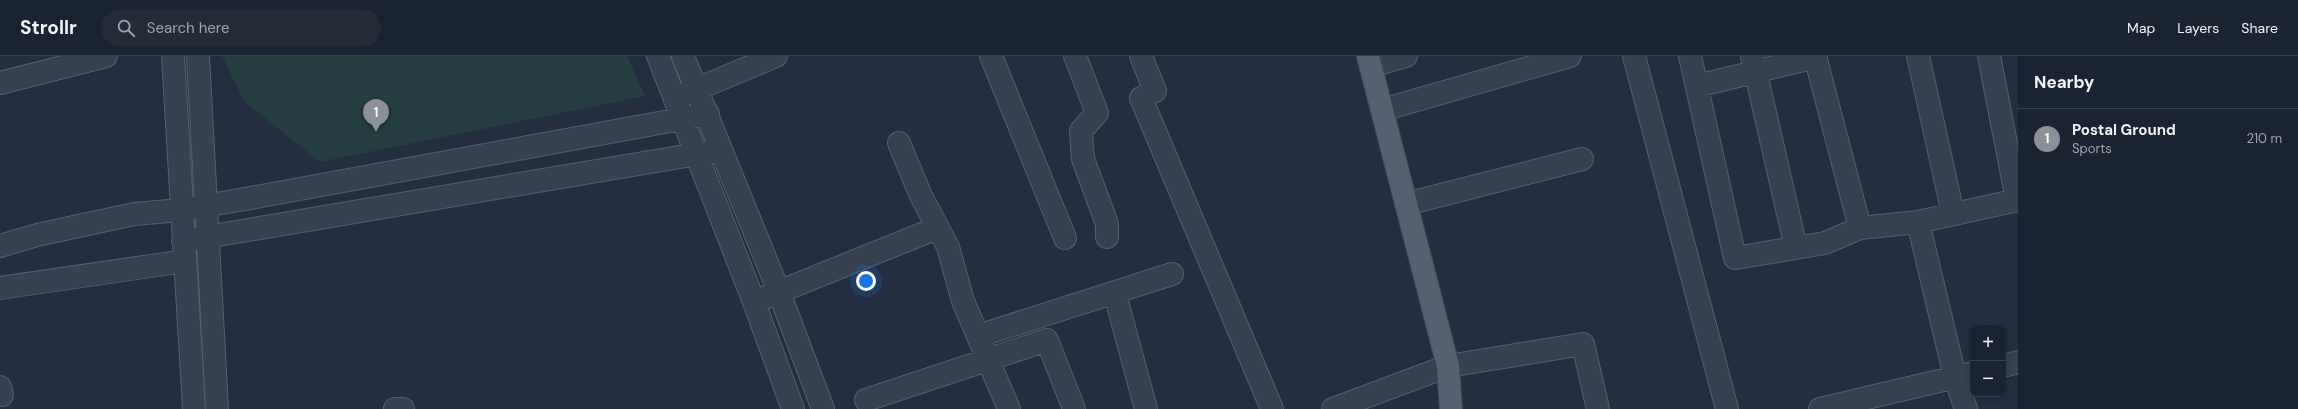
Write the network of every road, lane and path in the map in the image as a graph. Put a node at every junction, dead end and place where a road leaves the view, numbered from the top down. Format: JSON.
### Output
{"nodes":[{"id":1,"x":106,"y":56,"type":"edge"},
{"id":2,"x":173,"y":56,"type":"edge"},
{"id":3,"x":198,"y":56,"type":"edge"},
{"id":4,"x":658,"y":56,"type":"edge"},
{"id":5,"x":683,"y":56,"type":"edge"},
{"id":6,"x":776,"y":56,"type":"edge"},
{"id":7,"x":991,"y":56,"type":"edge"},
{"id":8,"x":1075,"y":56,"type":"edge"},
{"id":9,"x":1141,"y":56,"type":"edge"},
{"id":10,"x":1406,"y":56,"type":"edge"},
{"id":11,"x":1570,"y":56,"type":"edge"},
{"id":12,"x":1634,"y":56,"type":"edge"},
{"id":13,"x":1690,"y":56,"type":"edge"},
{"id":14,"x":1918,"y":56,"type":"edge"},
{"id":15,"x":1989,"y":56,"type":"edge"},
{"id":16,"x":1816,"y":57,"type":"edge"},
{"id":17,"x":1369,"y":61,"type":"edge"},
{"id":18,"x":1754,"y":64,"type":"edge"},
{"id":19,"x":0,"y":83,"type":"edge"},
{"id":20,"x":1697,"y":86,"type":"junction"},
{"id":21,"x":697,"y":89,"type":"junction"},
{"id":22,"x":675,"y":98,"type":"junction"},
{"id":23,"x":1382,"y":110,"type":"junction"},
{"id":24,"x":708,"y":114,"type":"junction"},
{"id":25,"x":684,"y":120,"type":"junction"},
{"id":26,"x":899,"y":143,"type":"dead end"},
{"id":27,"x":721,"y":150,"type":"junction"},
{"id":28,"x":697,"y":156,"type":"junction"},
{"id":29,"x":1582,"y":159,"type":"dead end"},
{"id":30,"x":2018,"y":200,"type":"edge"},
{"id":31,"x":1406,"y":204,"type":"junction"},
{"id":32,"x":206,"y":206,"type":"junction"},
{"id":33,"x":182,"y":210,"type":"junction"},
{"id":34,"x":1953,"y":214,"type":"junction"},
{"id":35,"x":1918,"y":222,"type":"junction"},
{"id":36,"x":937,"y":228,"type":"junction"},
{"id":37,"x":1860,"y":228,"type":"junction"},
{"id":38,"x":208,"y":236,"type":"junction"},
{"id":39,"x":1107,"y":237,"type":"dead end"},
{"id":40,"x":1065,"y":238,"type":"dead end"},
{"id":41,"x":0,"y":246,"type":"edge"},
{"id":42,"x":1796,"y":248,"type":"junction"},
{"id":43,"x":184,"y":251,"type":"junction"},
{"id":44,"x":1172,"y":274,"type":"dead end"},
{"id":45,"x":0,"y":288,"type":"edge"},
{"id":46,"x":779,"y":292,"type":"junction"},
{"id":47,"x":1115,"y":294,"type":"junction"},
{"id":48,"x":754,"y":302,"type":"junction"},
{"id":49,"x":978,"y":336,"type":"junction"},
{"id":50,"x":988,"y":359,"type":"junction"},
{"id":51,"x":2018,"y":362,"type":"edge"},
{"id":52,"x":2006,"y":365,"type":"edge"},
{"id":53,"x":1448,"y":366,"type":"junction"},
{"id":54,"x":1964,"y":375,"type":"edge"},
{"id":55,"x":866,"y":400,"type":"dead end"},
{"id":56,"x":1871,"y":403,"type":"edge"},
{"id":57,"x":194,"y":409,"type":"edge"},
{"id":58,"x":217,"y":409,"type":"edge"},
{"id":59,"x":395,"y":409,"type":"edge"},
{"id":60,"x":403,"y":409,"type":"edge"},
{"id":61,"x":793,"y":409,"type":"edge"},
{"id":62,"x":823,"y":409,"type":"edge"},
{"id":63,"x":1009,"y":409,"type":"edge"},
{"id":64,"x":1074,"y":409,"type":"edge"},
{"id":65,"x":1146,"y":409,"type":"edge"},
{"id":66,"x":1272,"y":409,"type":"edge"},
{"id":67,"x":1333,"y":409,"type":"edge"},
{"id":68,"x":1451,"y":409,"type":"edge"},
{"id":69,"x":1598,"y":409,"type":"edge"},
{"id":70,"x":1727,"y":409,"type":"edge"},
{"id":71,"x":1820,"y":409,"type":"edge"},
{"id":72,"x":1966,"y":409,"type":"edge"}],
"edges":[{"from":1,"to":19,"type":"street"},
{"from":2,"to":33,"type":"street"},
{"from":3,"to":32,"type":"street"},
{"from":4,"to":22,"type":"street"},
{"from":5,"to":21,"type":"street"},
{"from":6,"to":21,"type":"street"},
{"from":7,"to":40,"type":"street"},
{"from":8,"to":39,"type":"street"},
{"from":9,"to":66,"type":"street"},
{"from":10,"to":17,"type":"street"},
{"from":11,"to":23,"type":"street"},
{"from":12,"to":70,"type":"street"},
{"from":13,"to":20,"type":"street"},
{"from":14,"to":34,"type":"street"},
{"from":15,"to":30,"type":"street"},
{"from":16,"to":18,"type":"street"},
{"from":16,"to":37,"type":"street"},
{"from":17,"to":23,"type":"main road"},
{"from":18,"to":20,"type":"street"},
{"from":18,"to":42,"type":"street"},
{"from":20,"to":42,"type":"street"},
{"from":21,"to":22,"type":"street"},
{"from":21,"to":24,"type":"street"},
{"from":22,"to":25,"type":"street"},
{"from":23,"to":31,"type":"main road"},
{"from":24,"to":25,"type":"street"},
{"from":24,"to":27,"type":"street"},
{"from":25,"to":28,"type":"street"},
{"from":25,"to":32,"type":"street"},
{"from":26,"to":36,"type":"street"},
{"from":27,"to":28,"type":"street"},
{"from":27,"to":46,"type":"street"},
{"from":28,"to":38,"type":"street"},
{"from":28,"to":48,"type":"street"},
{"from":29,"to":31,"type":"street"},
{"from":30,"to":34,"type":"street"},
{"from":31,"to":53,"type":"main road"},
{"from":32,"to":33,"type":"street"},
{"from":32,"to":38,"type":"street"},
{"from":33,"to":41,"type":"street"},
{"from":33,"to":43,"type":"street"},
{"from":34,"to":35,"type":"street"},
{"from":35,"to":37,"type":"street"},
{"from":35,"to":54,"type":"street"},
{"from":36,"to":46,"type":"street"},
{"from":36,"to":49,"type":"street"},
{"from":37,"to":42,"type":"street"},
{"from":38,"to":43,"type":"street"},
{"from":38,"to":58,"type":"street"},
{"from":43,"to":45,"type":"street"},
{"from":43,"to":57,"type":"street"},
{"from":44,"to":47,"type":"street"},
{"from":46,"to":48,"type":"street"},
{"from":46,"to":62,"type":"street"},
{"from":47,"to":49,"type":"street"},
{"from":47,"to":65,"type":"street"},
{"from":48,"to":61,"type":"street"},
{"from":49,"to":50,"type":"street"},
{"from":50,"to":55,"type":"street"},
{"from":50,"to":63,"type":"street"},
{"from":50,"to":64,"type":"street"},
{"from":51,"to":52,"type":"street"},
{"from":53,"to":67,"type":"street"},
{"from":53,"to":68,"type":"main road"},
{"from":53,"to":69,"type":"street"},
{"from":54,"to":56,"type":"street"},
{"from":54,"to":72,"type":"street"},
{"from":56,"to":71,"type":"street"},
{"from":59,"to":60,"type":"street"}]}
